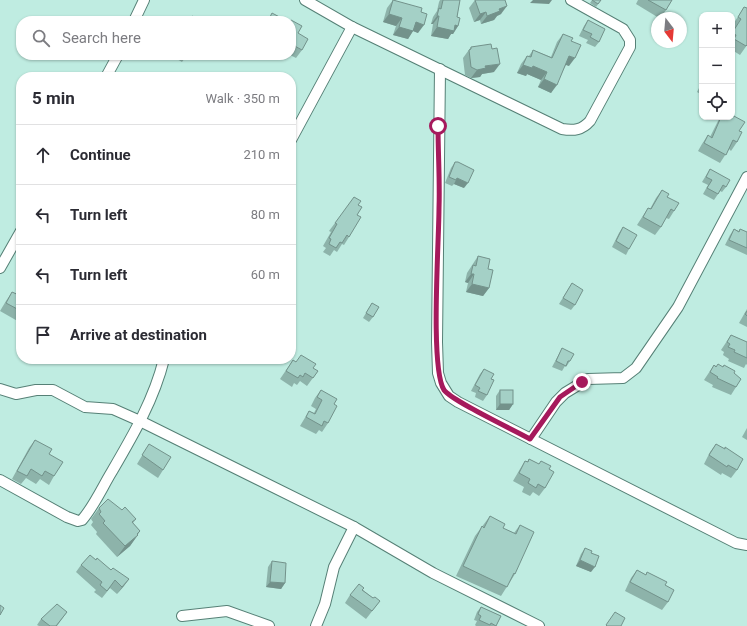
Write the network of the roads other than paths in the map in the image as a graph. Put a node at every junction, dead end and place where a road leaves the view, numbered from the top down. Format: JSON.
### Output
{"nodes":[{"id":1,"x":144,"y":0,"type":"edge"},
{"id":2,"x":305,"y":0,"type":"edge"},
{"id":3,"x":572,"y":0,"type":"edge"},
{"id":4,"x":136,"y":16,"type":"edge"},
{"id":5,"x":352,"y":26,"type":"junction"},
{"id":6,"x":115,"y":60,"type":"edge"},
{"id":7,"x":440,"y":69,"type":"junction"},
{"id":8,"x":109,"y":72,"type":"edge"},
{"id":9,"x":296,"y":131,"type":"edge"},
{"id":10,"x":747,"y":177,"type":"edge"},
{"id":11,"x":744,"y":189,"type":"edge"},
{"id":12,"x":16,"y":240,"type":"edge"},
{"id":13,"x":0,"y":268,"type":"edge"},
{"id":14,"x":163,"y":364,"type":"edge"},
{"id":15,"x":0,"y":389,"type":"edge"},
{"id":16,"x":140,"y":421,"type":"junction"},
{"id":17,"x":530,"y":439,"type":"junction"},
{"id":18,"x":0,"y":480,"type":"edge"},
{"id":19,"x":354,"y":527,"type":"junction"},
{"id":20,"x":747,"y":545,"type":"edge"},
{"id":21,"x":182,"y":616,"type":"dead end"},
{"id":22,"x":269,"y":626,"type":"edge"},
{"id":23,"x":316,"y":626,"type":"edge"},
{"id":24,"x":539,"y":626,"type":"edge"}],
"edges":[{"from":1,"to":4,"type":"street"},
{"from":2,"to":5,"type":"street"},
{"from":3,"to":7,"type":"street"},
{"from":5,"to":7,"type":"street"},
{"from":5,"to":9,"type":"street"},
{"from":6,"to":8,"type":"street"},
{"from":7,"to":17,"type":"street"},
{"from":10,"to":11,"type":"street"},
{"from":11,"to":17,"type":"street"},
{"from":12,"to":13,"type":"street"},
{"from":14,"to":16,"type":"street"},
{"from":15,"to":16,"type":"street"},
{"from":16,"to":18,"type":"street"},
{"from":16,"to":19,"type":"street"},
{"from":17,"to":20,"type":"street"},
{"from":19,"to":23,"type":"street"},
{"from":19,"to":24,"type":"street"},
{"from":21,"to":22,"type":"street"}]}
